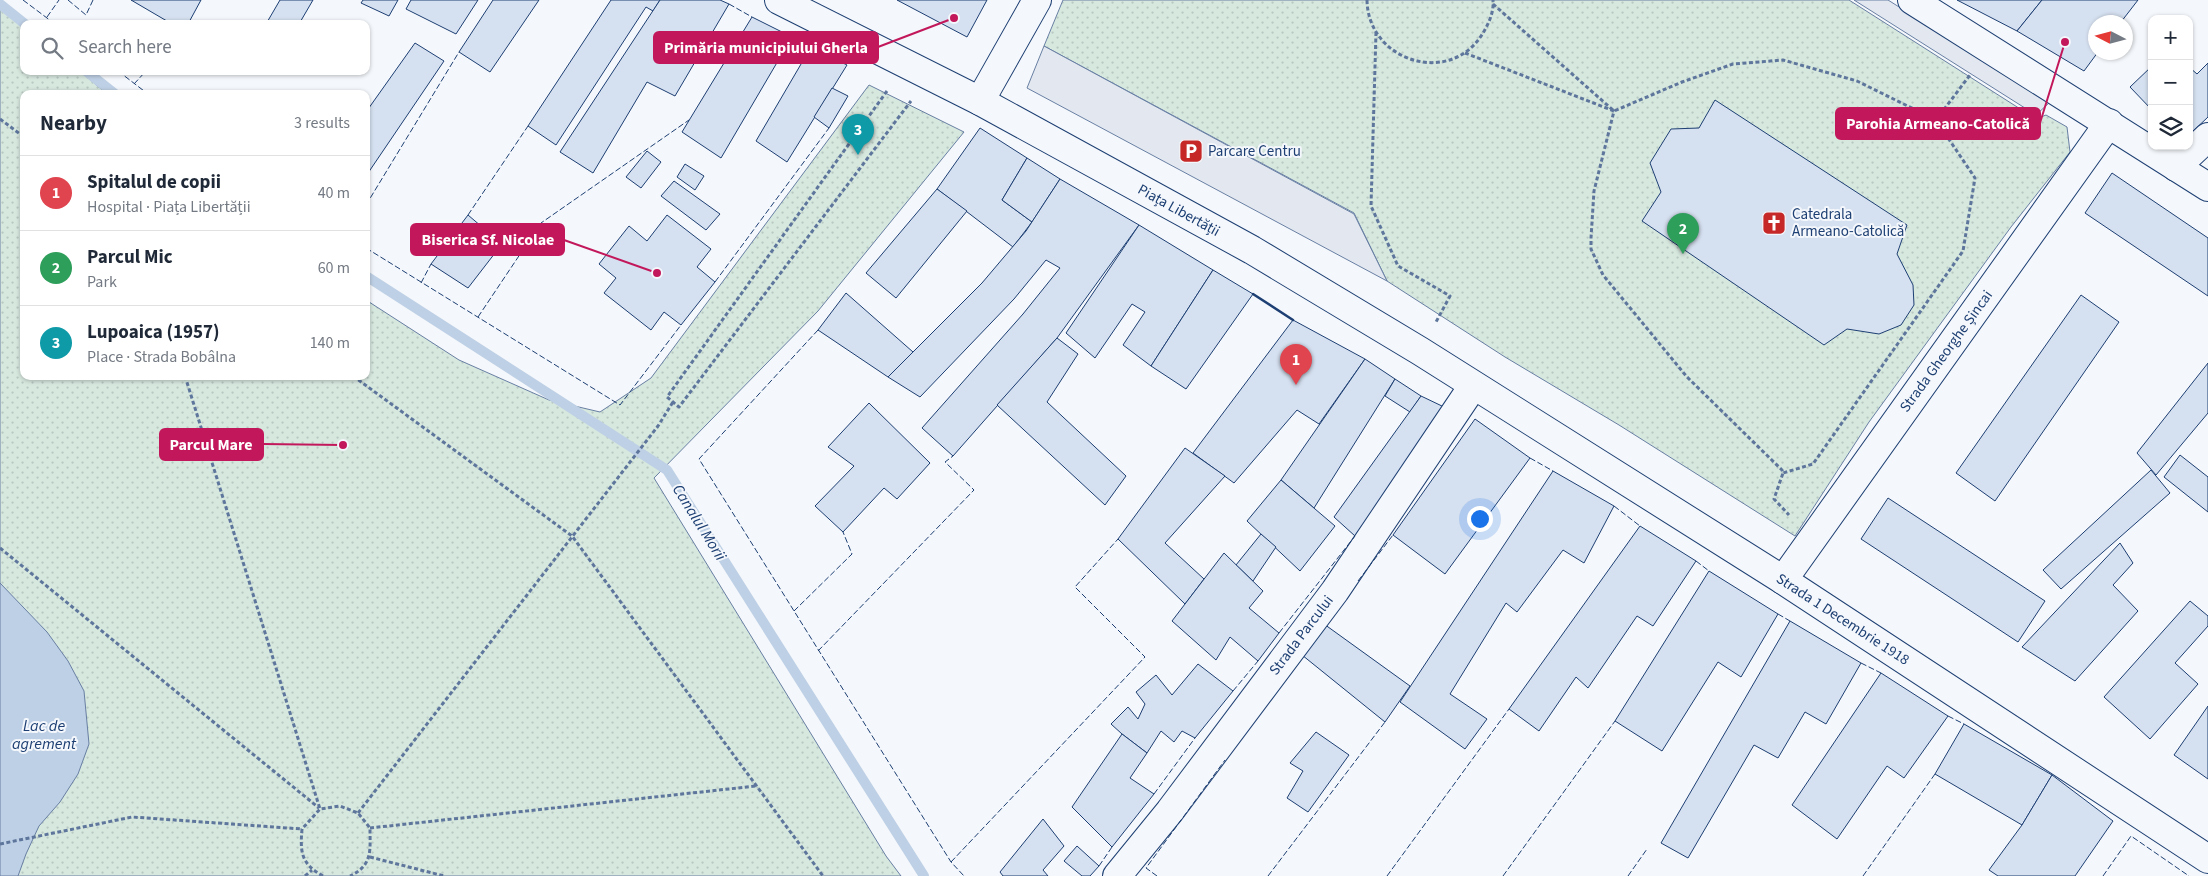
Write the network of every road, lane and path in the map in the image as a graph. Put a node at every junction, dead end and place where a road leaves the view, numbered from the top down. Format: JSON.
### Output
{"nodes":[{"id":1,"x":779,"y":0,"type":"edge"},
{"id":2,"x":1037,"y":0,"type":"edge"},
{"id":3,"x":1367,"y":0,"type":"edge"},
{"id":4,"x":1912,"y":0,"type":"edge"},
{"id":5,"x":1493,"y":2,"type":"edge"},
{"id":6,"x":1376,"y":32,"type":"junction"},
{"id":7,"x":1989,"y":48,"type":"junction"},
{"id":8,"x":1465,"y":53,"type":"junction"},
{"id":9,"x":918,"y":70,"type":"junction"},
{"id":10,"x":980,"y":101,"type":"junction"},
{"id":11,"x":1614,"y":112,"type":"junction"},
{"id":12,"x":0,"y":119,"type":"edge"},
{"id":13,"x":1936,"y":120,"type":"junction"},
{"id":14,"x":2109,"y":123,"type":"junction"},
{"id":15,"x":20,"y":133,"type":"edge"},
{"id":16,"x":2208,"y":137,"type":"edge"},
{"id":17,"x":2176,"y":166,"type":"junction"},
{"id":18,"x":2208,"y":187,"type":"edge"},
{"id":19,"x":1420,"y":351,"type":"junction"},
{"id":20,"x":186,"y":380,"type":"edge"},
{"id":21,"x":358,"y":380,"type":"edge"},
{"id":22,"x":1473,"y":386,"type":"junction"},
{"id":23,"x":673,"y":402,"type":"junction"},
{"id":24,"x":1783,"y":473,"type":"junction"},
{"id":25,"x":572,"y":536,"type":"junction"},
{"id":26,"x":1812,"y":540,"type":"junction"},
{"id":27,"x":0,"y":548,"type":"edge"},
{"id":28,"x":1783,"y":580,"type":"junction"},
{"id":29,"x":757,"y":786,"type":"junction"},
{"id":30,"x":320,"y":809,"type":"junction"},
{"id":31,"x":358,"y":813,"type":"junction"},
{"id":32,"x":370,"y":828,"type":"junction"},
{"id":33,"x":302,"y":829,"type":"junction"},
{"id":34,"x":0,"y":844,"type":"edge"},
{"id":35,"x":370,"y":857,"type":"junction"},
{"id":36,"x":2208,"y":859,"type":"edge"},
{"id":37,"x":312,"y":870,"type":"junction"},
{"id":38,"x":305,"y":876,"type":"edge"},
{"id":39,"x":322,"y":876,"type":"edge"},
{"id":40,"x":350,"y":876,"type":"edge"},
{"id":41,"x":444,"y":876,"type":"edge"},
{"id":42,"x":823,"y":876,"type":"edge"},
{"id":43,"x":1117,"y":876,"type":"edge"}],
"edges":[{"from":1,"to":9,"type":"main road","name":"Piața Libertății"},
{"from":2,"to":10,"type":"main road"},
{"from":3,"to":6,"type":"path"},
{"from":4,"to":7,"type":"main road"},
{"from":5,"to":8,"type":"path"},
{"from":5,"to":11,"type":"path"},
{"from":6,"to":8,"type":"path"},
{"from":6,"to":19,"type":"path"},
{"from":7,"to":13,"type":"path"},
{"from":7,"to":14,"type":"main road"},
{"from":8,"to":11,"type":"path"},
{"from":9,"to":10,"type":"main road","name":"Piața Libertății"},
{"from":9,"to":23,"type":"path"},
{"from":9,"to":23,"type":"path"},
{"from":10,"to":19,"type":"main road","name":"Piața Libertății"},
{"from":11,"to":13,"type":"path"},
{"from":11,"to":24,"type":"path"},
{"from":12,"to":15,"type":"path"},
{"from":13,"to":24,"type":"path"},
{"from":14,"to":17,"type":"main road"},
{"from":14,"to":26,"type":"main road","name":"Strada Gheorghe Șincai"},
{"from":16,"to":17,"type":"main road"},
{"from":17,"to":18,"type":"main road"},
{"from":19,"to":22,"type":"main road","name":"Piața Libertății"},
{"from":20,"to":30,"type":"path"},
{"from":21,"to":25,"type":"path"},
{"from":22,"to":28,"type":"main road","name":"Strada 1 Decembrie 1918"},
{"from":22,"to":43,"type":"main road","name":"Strada Parcului"},
{"from":23,"to":25,"type":"path"},
{"from":24,"to":26,"type":"path"},
{"from":25,"to":29,"type":"path"},
{"from":25,"to":31,"type":"path"},
{"from":26,"to":28,"type":"main road","name":"Strada Gheorghe Șincai"},
{"from":27,"to":30,"type":"path"},
{"from":28,"to":36,"type":"main road","name":"Strada 1 Decembrie 1918"},
{"from":29,"to":32,"type":"path"},
{"from":29,"to":42,"type":"path"},
{"from":30,"to":31,"type":"path"},
{"from":30,"to":33,"type":"path"},
{"from":31,"to":32,"type":"path"},
{"from":32,"to":35,"type":"path"},
{"from":33,"to":34,"type":"path"},
{"from":33,"to":37,"type":"path"},
{"from":35,"to":40,"type":"path"},
{"from":35,"to":41,"type":"path"},
{"from":37,"to":38,"type":"path"},
{"from":37,"to":39,"type":"path"}]}
